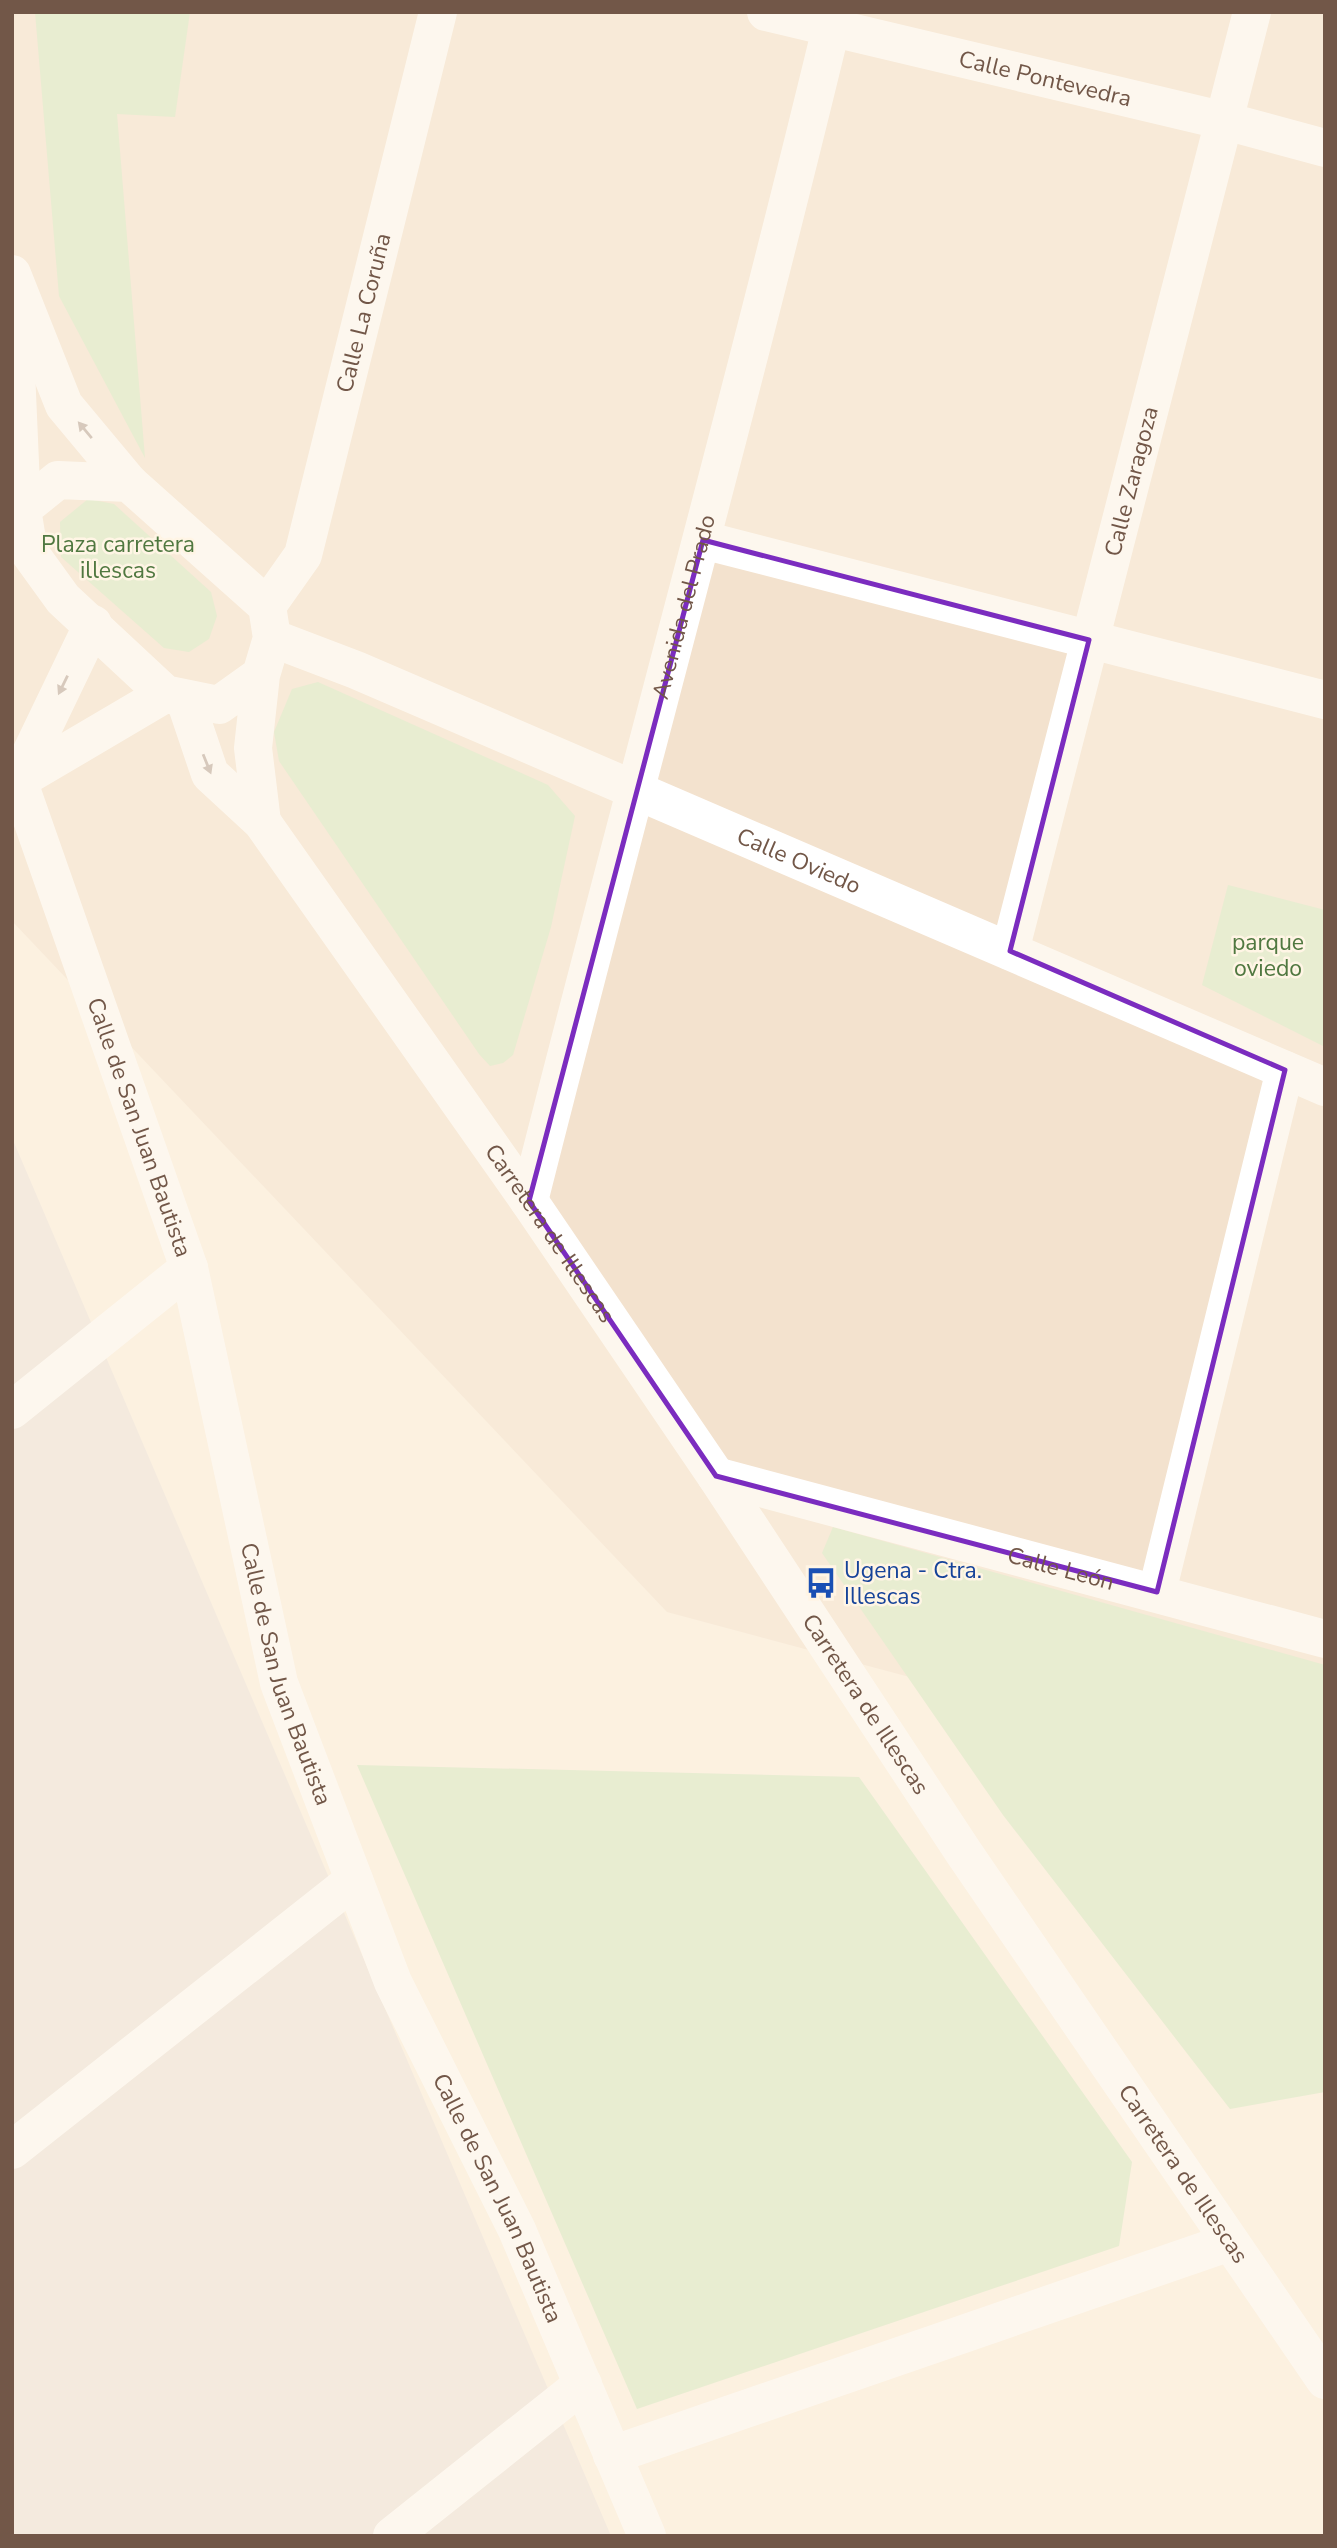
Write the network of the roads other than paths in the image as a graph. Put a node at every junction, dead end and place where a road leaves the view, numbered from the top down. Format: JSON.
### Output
{"nodes":[{"id":1,"x":438,"y":12,"type":"edge"},
{"id":2,"x":766,"y":12,"type":"edge"},
{"id":3,"x":1252,"y":12,"type":"edge"},
{"id":4,"x":833,"y":21,"type":"edge"},
{"id":5,"x":1225,"y":121,"type":"junction"},
{"id":6,"x":1325,"y":148,"type":"edge"},
{"id":7,"x":12,"y":274,"type":"edge"},
{"id":8,"x":12,"y":289,"type":"edge"},
{"id":9,"x":129,"y":482,"type":"junction"},
{"id":10,"x":21,"y":535,"type":"edge"},
{"id":11,"x":703,"y":540,"type":"junction"},
{"id":12,"x":270,"y":622,"type":"junction"},
{"id":13,"x":93,"y":624,"type":"junction"},
{"id":14,"x":1089,"y":640,"type":"junction"},
{"id":15,"x":261,"y":676,"type":"junction"},
{"id":16,"x":175,"y":697,"type":"junction"},
{"id":17,"x":1325,"y":700,"type":"edge"},
{"id":18,"x":14,"y":780,"type":"edge"},
{"id":19,"x":633,"y":789,"type":"junction"},
{"id":20,"x":262,"y":822,"type":"junction"},
{"id":21,"x":1010,"y":951,"type":"junction"},
{"id":22,"x":1285,"y":1070,"type":"junction"},
{"id":23,"x":1325,"y":1087,"type":"edge"},
{"id":24,"x":529,"y":1201,"type":"junction"},
{"id":25,"x":189,"y":1268,"type":"junction"},
{"id":26,"x":12,"y":1410,"type":"edge"},
{"id":27,"x":716,"y":1476,"type":"junction"},
{"id":28,"x":1157,"y":1592,"type":"junction"},
{"id":29,"x":1325,"y":1639,"type":"edge"},
{"id":30,"x":354,"y":1880,"type":"junction"},
{"id":31,"x":12,"y":2150,"type":"edge"},
{"id":32,"x":1230,"y":2242,"type":"junction"},
{"id":33,"x":1325,"y":2380,"type":"edge"},
{"id":34,"x":583,"y":2384,"type":"junction"},
{"id":35,"x":612,"y":2455,"type":"junction"},
{"id":36,"x":392,"y":2536,"type":"edge"},
{"id":37,"x":647,"y":2536,"type":"edge"}],
"edges":[{"from":1,"to":12,"type":"street","name":"Calle La Coruña"},
{"from":2,"to":4,"type":"street","name":"Calle Pontevedra"},
{"from":3,"to":5,"type":"street","name":"Calle Zaragoza"},
{"from":4,"to":5,"type":"street","name":"Calle Pontevedra"},
{"from":4,"to":11,"type":"street","name":"Avenida del Prado"},
{"from":5,"to":6,"type":"street","name":"Calle Pontevedra"},
{"from":5,"to":14,"type":"street","name":"Calle Zaragoza"},
{"from":9,"to":7,"type":"street","one_way":true},
{"from":8,"to":10,"type":"street"},
{"from":9,"to":10,"type":"street"},
{"from":9,"to":12,"type":"street"},
{"from":10,"to":13,"type":"street"},
{"from":11,"to":14,"type":"street"},
{"from":11,"to":19,"type":"street","name":"Avenida del Prado"},
{"from":12,"to":15,"type":"street","name":"Calle La Coruña"},
{"from":12,"to":19,"type":"street","name":"Calle Oviedo"},
{"from":13,"to":16,"type":"street"},
{"from":13,"to":18,"type":"street","one_way":true},
{"from":14,"to":17,"type":"street"},
{"from":14,"to":21,"type":"street","name":"Calle Zaragoza"},
{"from":15,"to":16,"type":"street"},
{"from":15,"to":20,"type":"street","name":"Carretera de Illescas"},
{"from":16,"to":18,"type":"street"},
{"from":16,"to":20,"type":"street","name":"Carretera de Illescas","one_way":true},
{"from":18,"to":25,"type":"street","name":"Calle de San Juan Bautista"},
{"from":19,"to":21,"type":"street","name":"Calle Oviedo"},
{"from":19,"to":24,"type":"street","name":"Avenida del Prado"},
{"from":20,"to":24,"type":"street","name":"Carretera de Illescas"},
{"from":21,"to":22,"type":"street","name":"Calle Oviedo"},
{"from":22,"to":23,"type":"street","name":"Calle Oviedo"},
{"from":22,"to":28,"type":"street"},
{"from":24,"to":27,"type":"street","name":"Carretera de Illescas"},
{"from":25,"to":26,"type":"street"},
{"from":25,"to":30,"type":"street","name":"Calle de San Juan Bautista"},
{"from":27,"to":28,"type":"street","name":"Calle León"},
{"from":27,"to":32,"type":"street","name":"Carretera de Illescas"},
{"from":28,"to":29,"type":"street","name":"Calle León"},
{"from":30,"to":31,"type":"street"},
{"from":30,"to":34,"type":"street","name":"Calle de San Juan Bautista"},
{"from":32,"to":33,"type":"street","name":"Carretera de Illescas"},
{"from":32,"to":35,"type":"street"},
{"from":34,"to":35,"type":"street","name":"Calle de San Juan Bautista"},
{"from":34,"to":36,"type":"street"},
{"from":35,"to":37,"type":"street","name":"Calle de San Juan Bautista"}]}
